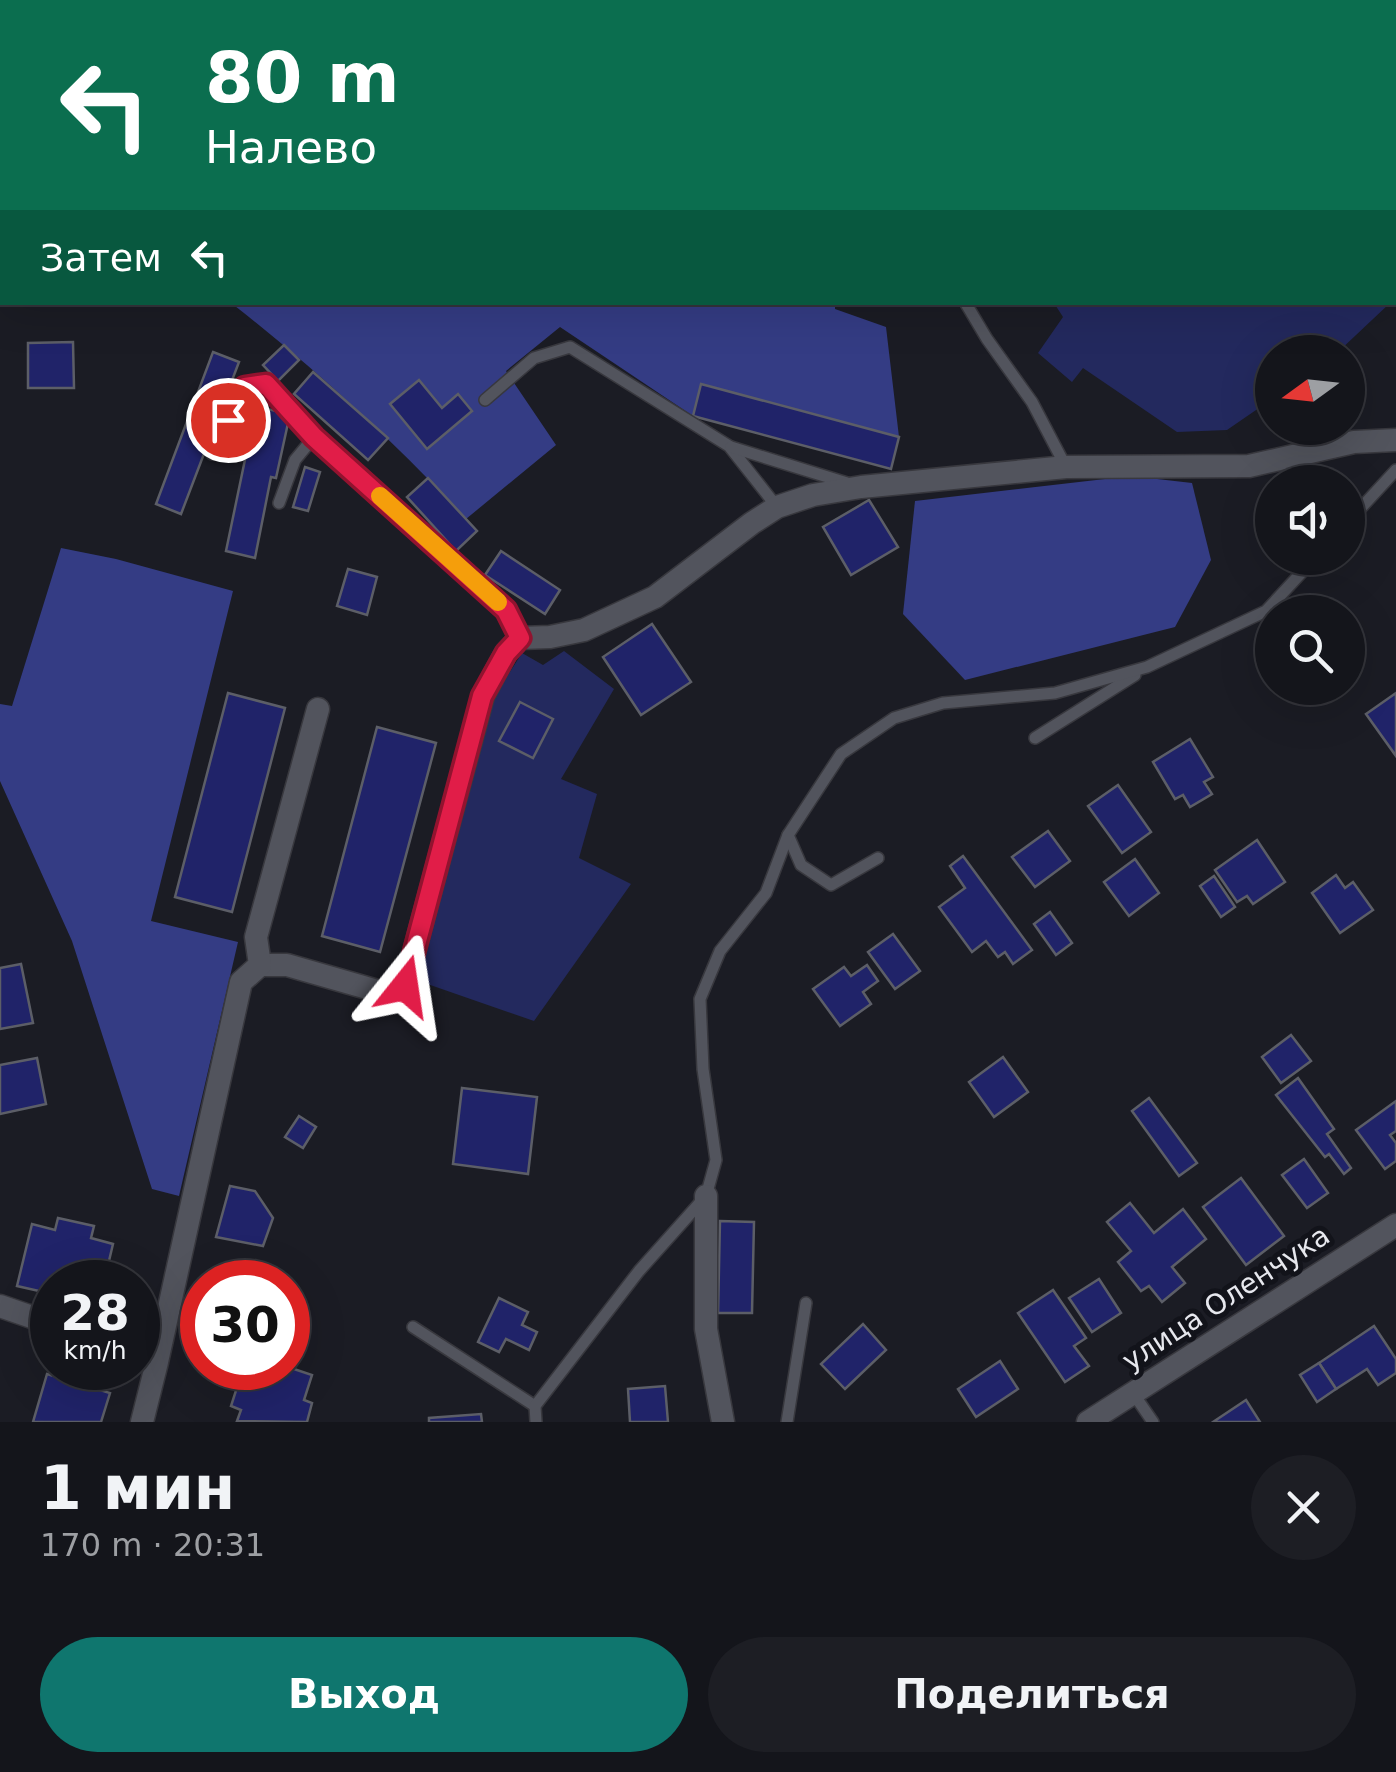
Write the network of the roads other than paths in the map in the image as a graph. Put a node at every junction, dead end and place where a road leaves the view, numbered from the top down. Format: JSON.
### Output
{"nodes":[{"id":1,"x":967,"y":305,"type":"edge"},
{"id":2,"x":486,"y":400,"type":"dead end"},
{"id":3,"x":314,"y":437,"type":"junction"},
{"id":4,"x":1396,"y":440,"type":"edge"},
{"id":5,"x":729,"y":446,"type":"junction"},
{"id":6,"x":212,"y":454,"type":"dead end"},
{"id":7,"x":1066,"y":467,"type":"junction"},
{"id":8,"x":1396,"y":470,"type":"edge"},
{"id":9,"x":861,"y":487,"type":"junction"},
{"id":10,"x":278,"y":503,"type":"dead end"},
{"id":11,"x":1365,"y":504,"type":"edge"},
{"id":12,"x":778,"y":508,"type":"junction"},
{"id":13,"x":1299,"y":575,"type":"edge"},
{"id":14,"x":520,"y":638,"type":"junction"},
{"id":15,"x":1147,"y":667,"type":"junction"},
{"id":16,"x":318,"y":709,"type":"dead end"},
{"id":17,"x":1035,"y":738,"type":"dead end"},
{"id":18,"x":788,"y":835,"type":"junction"},
{"id":19,"x":878,"y":858,"type":"dead end"},
{"id":20,"x":260,"y":965,"type":"junction"},
{"id":21,"x":706,"y":1196,"type":"junction"},
{"id":22,"x":1396,"y":1225,"type":"edge"},
{"id":23,"x":806,"y":1303,"type":"dead end"},
{"id":24,"x":0,"y":1306,"type":"edge"},
{"id":25,"x":160,"y":1307,"type":"edge"},
{"id":26,"x":30,"y":1316,"type":"edge"},
{"id":27,"x":412,"y":1326,"type":"dead end"},
{"id":28,"x":145,"y":1390,"type":"edge"},
{"id":29,"x":1133,"y":1393,"type":"junction"},
{"id":30,"x":535,"y":1406,"type":"junction"},
{"id":31,"x":142,"y":1422,"type":"edge"},
{"id":32,"x":536,"y":1422,"type":"edge"},
{"id":33,"x":723,"y":1422,"type":"edge"},
{"id":34,"x":786,"y":1422,"type":"edge"},
{"id":35,"x":1088,"y":1422,"type":"edge"},
{"id":36,"x":1152,"y":1422,"type":"edge"}],
"edges":[{"from":1,"to":7,"type":"lane"},
{"from":2,"to":5,"type":"lane"},
{"from":3,"to":6,"type":"lane"},
{"from":3,"to":10,"type":"lane"},
{"from":3,"to":14,"type":"lane"},
{"from":4,"to":7,"type":"street"},
{"from":5,"to":9,"type":"lane"},
{"from":5,"to":12,"type":"lane"},
{"from":7,"to":9,"type":"street"},
{"from":8,"to":11,"type":"lane"},
{"from":9,"to":12,"type":"street"},
{"from":12,"to":14,"type":"street"},
{"from":13,"to":15,"type":"lane"},
{"from":14,"to":20,"type":"street"},
{"from":15,"to":17,"type":"lane"},
{"from":15,"to":18,"type":"lane"},
{"from":16,"to":20,"type":"street"},
{"from":18,"to":19,"type":"lane"},
{"from":18,"to":21,"type":"lane"},
{"from":20,"to":25,"type":"street"},
{"from":21,"to":30,"type":"lane"},
{"from":21,"to":33,"type":"street"},
{"from":22,"to":29,"type":"street","name":"улица Оленчука"},
{"from":23,"to":34,"type":"lane"},
{"from":24,"to":26,"type":"street"},
{"from":27,"to":30,"type":"lane"},
{"from":28,"to":31,"type":"street"},
{"from":29,"to":35,"type":"street","name":"улица Оленчука"},
{"from":29,"to":36,"type":"lane"},
{"from":30,"to":32,"type":"lane"}]}
